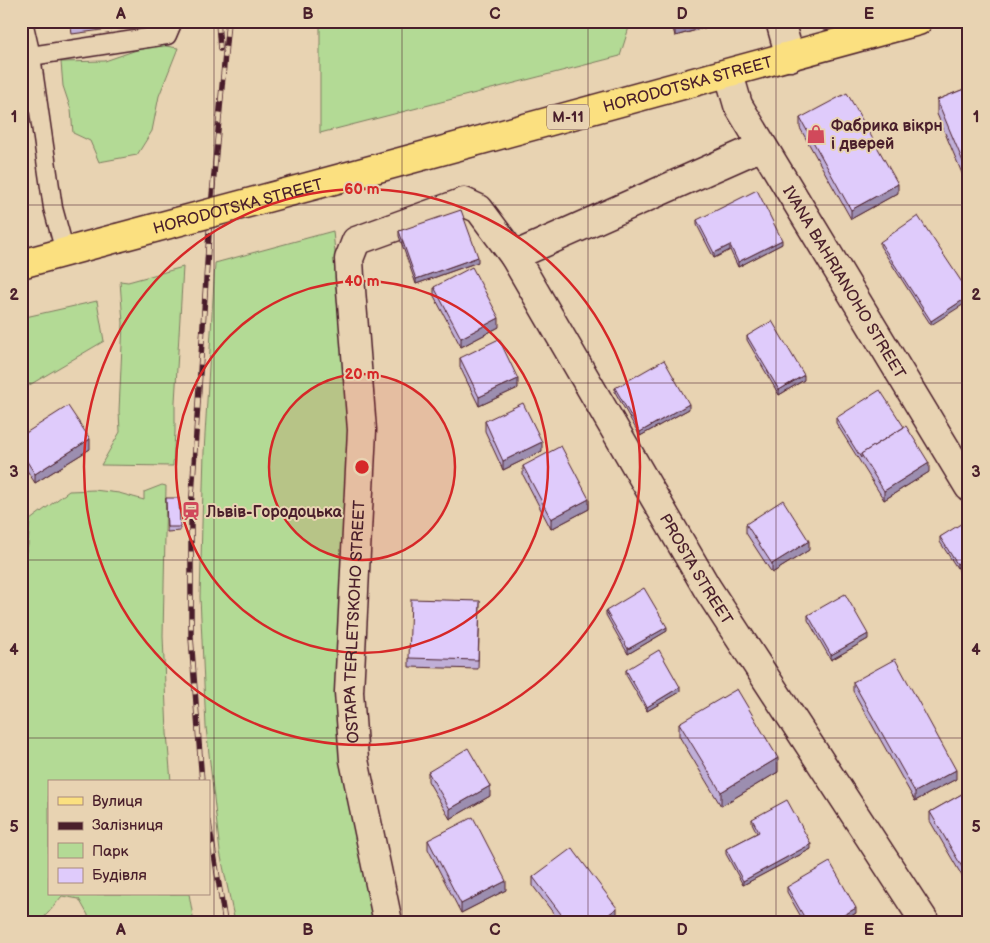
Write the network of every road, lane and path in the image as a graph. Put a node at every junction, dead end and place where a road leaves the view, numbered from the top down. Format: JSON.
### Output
{"nodes":[{"id":1,"x":23,"y":21,"type":"edge"},
{"id":2,"x":173,"y":21,"type":"edge"},
{"id":3,"x":780,"y":21,"type":"edge"},
{"id":4,"x":918,"y":21,"type":"edge"},
{"id":5,"x":31,"y":56,"type":"junction"},
{"id":6,"x":790,"y":57,"type":"junction"},
{"id":7,"x":729,"y":74,"type":"junction"},
{"id":8,"x":762,"y":146,"type":"junction"},
{"id":9,"x":479,"y":209,"type":"joint"},
{"id":10,"x":65,"y":252,"type":"junction"},
{"id":11,"x":514,"y":256,"type":"junction"},
{"id":12,"x":21,"y":264,"type":"edge"},
{"id":13,"x":969,"y":487,"type":"edge"},
{"id":14,"x":388,"y":922,"type":"edge"},
{"id":15,"x":925,"y":922,"type":"edge"}],
"edges":[{"from":1,"to":5,"type":"lane"},
{"from":2,"to":5,"type":"lane"},
{"from":3,"to":6,"type":"street"},
{"from":4,"to":6,"type":"main road","name":"HORODOTSKA STREET","number":"М-11"},
{"from":5,"to":10,"type":"lane"},
{"from":6,"to":7,"type":"main road","name":"HORODOTSKA STREET","number":"М-11"},
{"from":7,"to":8,"type":"street","name":"IVANA BAHRIANOHO STREET"},
{"from":7,"to":10,"type":"main road","name":"HORODOTSKA STREET","number":"М-11","bridge":true},
{"from":8,"to":11,"type":"street"},
{"from":8,"to":13,"type":"street","name":"IVANA BAHRIANOHO STREET"},
{"from":9,"to":11,"type":"street","name":"PROSTA STREET"},
{"from":9,"to":14,"type":"street","name":"OSTAPA TERLETSKOHO STREET"},
{"from":10,"to":12,"type":"main road","name":"HORODOTSKA STREET","number":"М-11"},
{"from":11,"to":15,"type":"street","name":"PROSTA STREET"}]}
